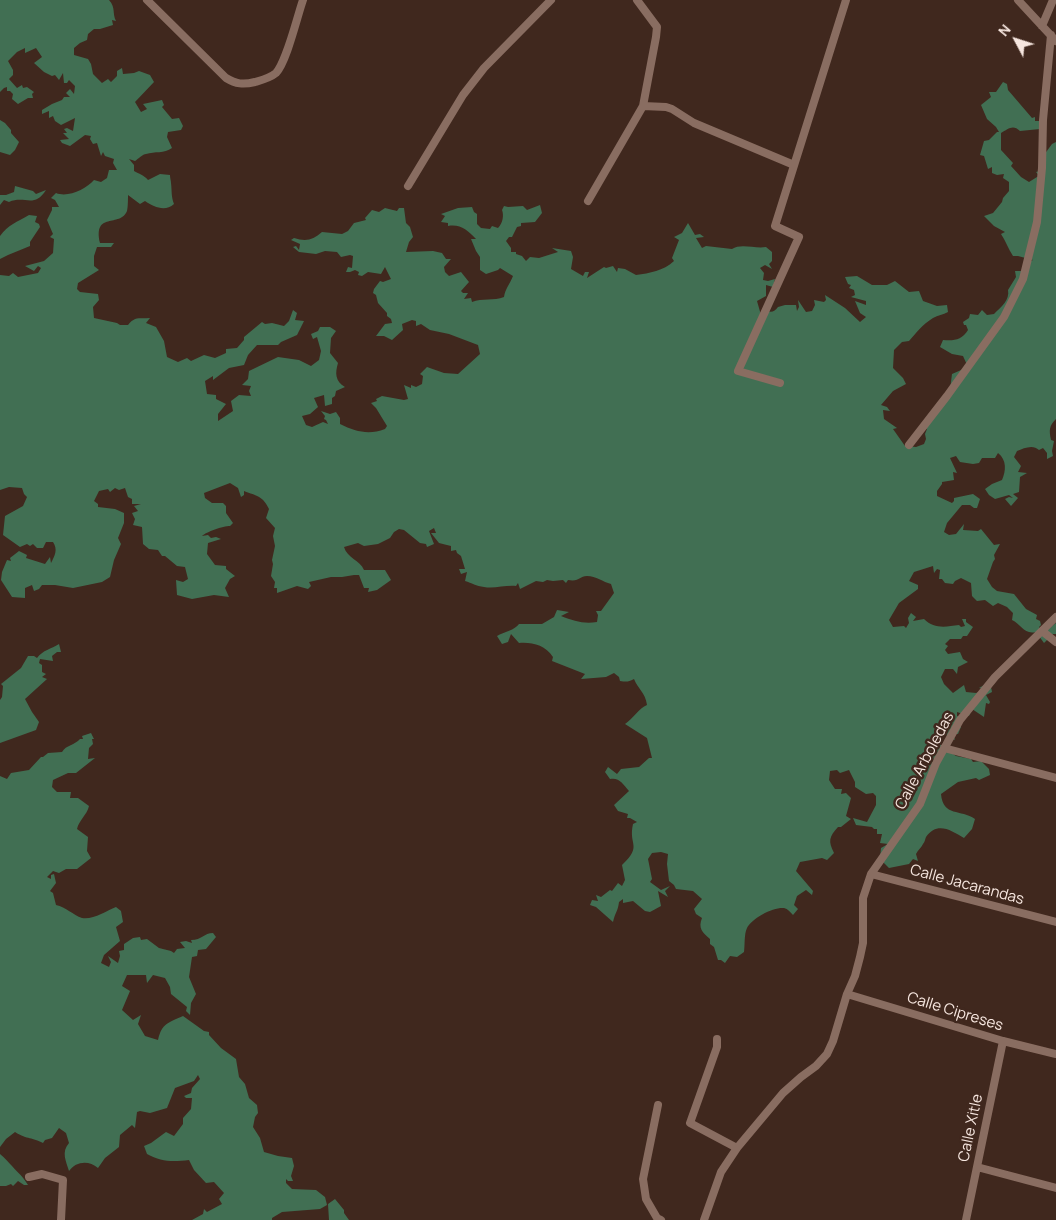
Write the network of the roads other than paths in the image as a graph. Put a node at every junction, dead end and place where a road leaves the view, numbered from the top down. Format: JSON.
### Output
{"nodes":[{"id":1,"x":148,"y":0,"type":"edge"},
{"id":2,"x":302,"y":0,"type":"edge"},
{"id":3,"x":551,"y":0,"type":"edge"},
{"id":4,"x":637,"y":0,"type":"edge"},
{"id":5,"x":846,"y":0,"type":"edge"},
{"id":6,"x":1018,"y":0,"type":"edge"},
{"id":7,"x":1053,"y":0,"type":"edge"},
{"id":8,"x":1042,"y":26,"type":"junction"},
{"id":9,"x":1054,"y":38,"type":"edge"},
{"id":10,"x":643,"y":106,"type":"junction"},
{"id":11,"x":794,"y":165,"type":"junction"},
{"id":12,"x":408,"y":186,"type":"dead end"},
{"id":13,"x":588,"y":201,"type":"dead end"},
{"id":14,"x":780,"y":383,"type":"dead end"},
{"id":15,"x":909,"y":445,"type":"dead end"},
{"id":16,"x":1056,"y":617,"type":"edge"},
{"id":17,"x":1042,"y":631,"type":"junction"},
{"id":18,"x":1056,"y":642,"type":"edge"},
{"id":19,"x":944,"y":748,"type":"junction"},
{"id":20,"x":1056,"y":778,"type":"edge"},
{"id":21,"x":871,"y":874,"type":"junction"},
{"id":22,"x":1056,"y":922,"type":"edge"},
{"id":23,"x":847,"y":994,"type":"junction"},
{"id":24,"x":717,"y":1039,"type":"dead end"},
{"id":25,"x":1003,"y":1041,"type":"junction"},
{"id":26,"x":1056,"y":1054,"type":"edge"},
{"id":27,"x":658,"y":1105,"type":"dead end"},
{"id":28,"x":737,"y":1148,"type":"junction"},
{"id":29,"x":977,"y":1167,"type":"junction"},
{"id":30,"x":29,"y":1177,"type":"dead end"},
{"id":31,"x":1056,"y":1188,"type":"edge"},
{"id":32,"x":61,"y":1220,"type":"edge"},
{"id":33,"x":661,"y":1220,"type":"edge"},
{"id":34,"x":704,"y":1220,"type":"edge"},
{"id":35,"x":966,"y":1220,"type":"edge"}],
"edges":[{"from":1,"to":2,"type":"street"},
{"from":3,"to":12,"type":"street"},
{"from":4,"to":10,"type":"street"},
{"from":5,"to":11,"type":"street"},
{"from":6,"to":8,"type":"street"},
{"from":7,"to":8,"type":"street"},
{"from":8,"to":9,"type":"street"},
{"from":9,"to":15,"type":"street"},
{"from":10,"to":11,"type":"street"},
{"from":10,"to":13,"type":"street"},
{"from":11,"to":14,"type":"street"},
{"from":16,"to":17,"type":"street","name":"Calle Arboledas"},
{"from":17,"to":18,"type":"street"},
{"from":17,"to":19,"type":"street","name":"Calle Arboledas"},
{"from":19,"to":20,"type":"street"},
{"from":19,"to":21,"type":"street","name":"Calle Arboledas"},
{"from":21,"to":22,"type":"street","name":"Calle Jacarandas"},
{"from":21,"to":23,"type":"street","name":"Calle Arboledas"},
{"from":23,"to":25,"type":"street","name":"Calle Cipreses"},
{"from":23,"to":28,"type":"street","name":"Calle Arboledas"},
{"from":24,"to":28,"type":"street"},
{"from":25,"to":26,"type":"street","name":"Calle Cipreses"},
{"from":25,"to":29,"type":"street","name":"Calle Xitle"},
{"from":27,"to":33,"type":"street"},
{"from":28,"to":34,"type":"street","name":"Calle Arboledas"},
{"from":29,"to":31,"type":"street"},
{"from":29,"to":35,"type":"street","name":"Calle Xitle"},
{"from":30,"to":32,"type":"street"}]}
